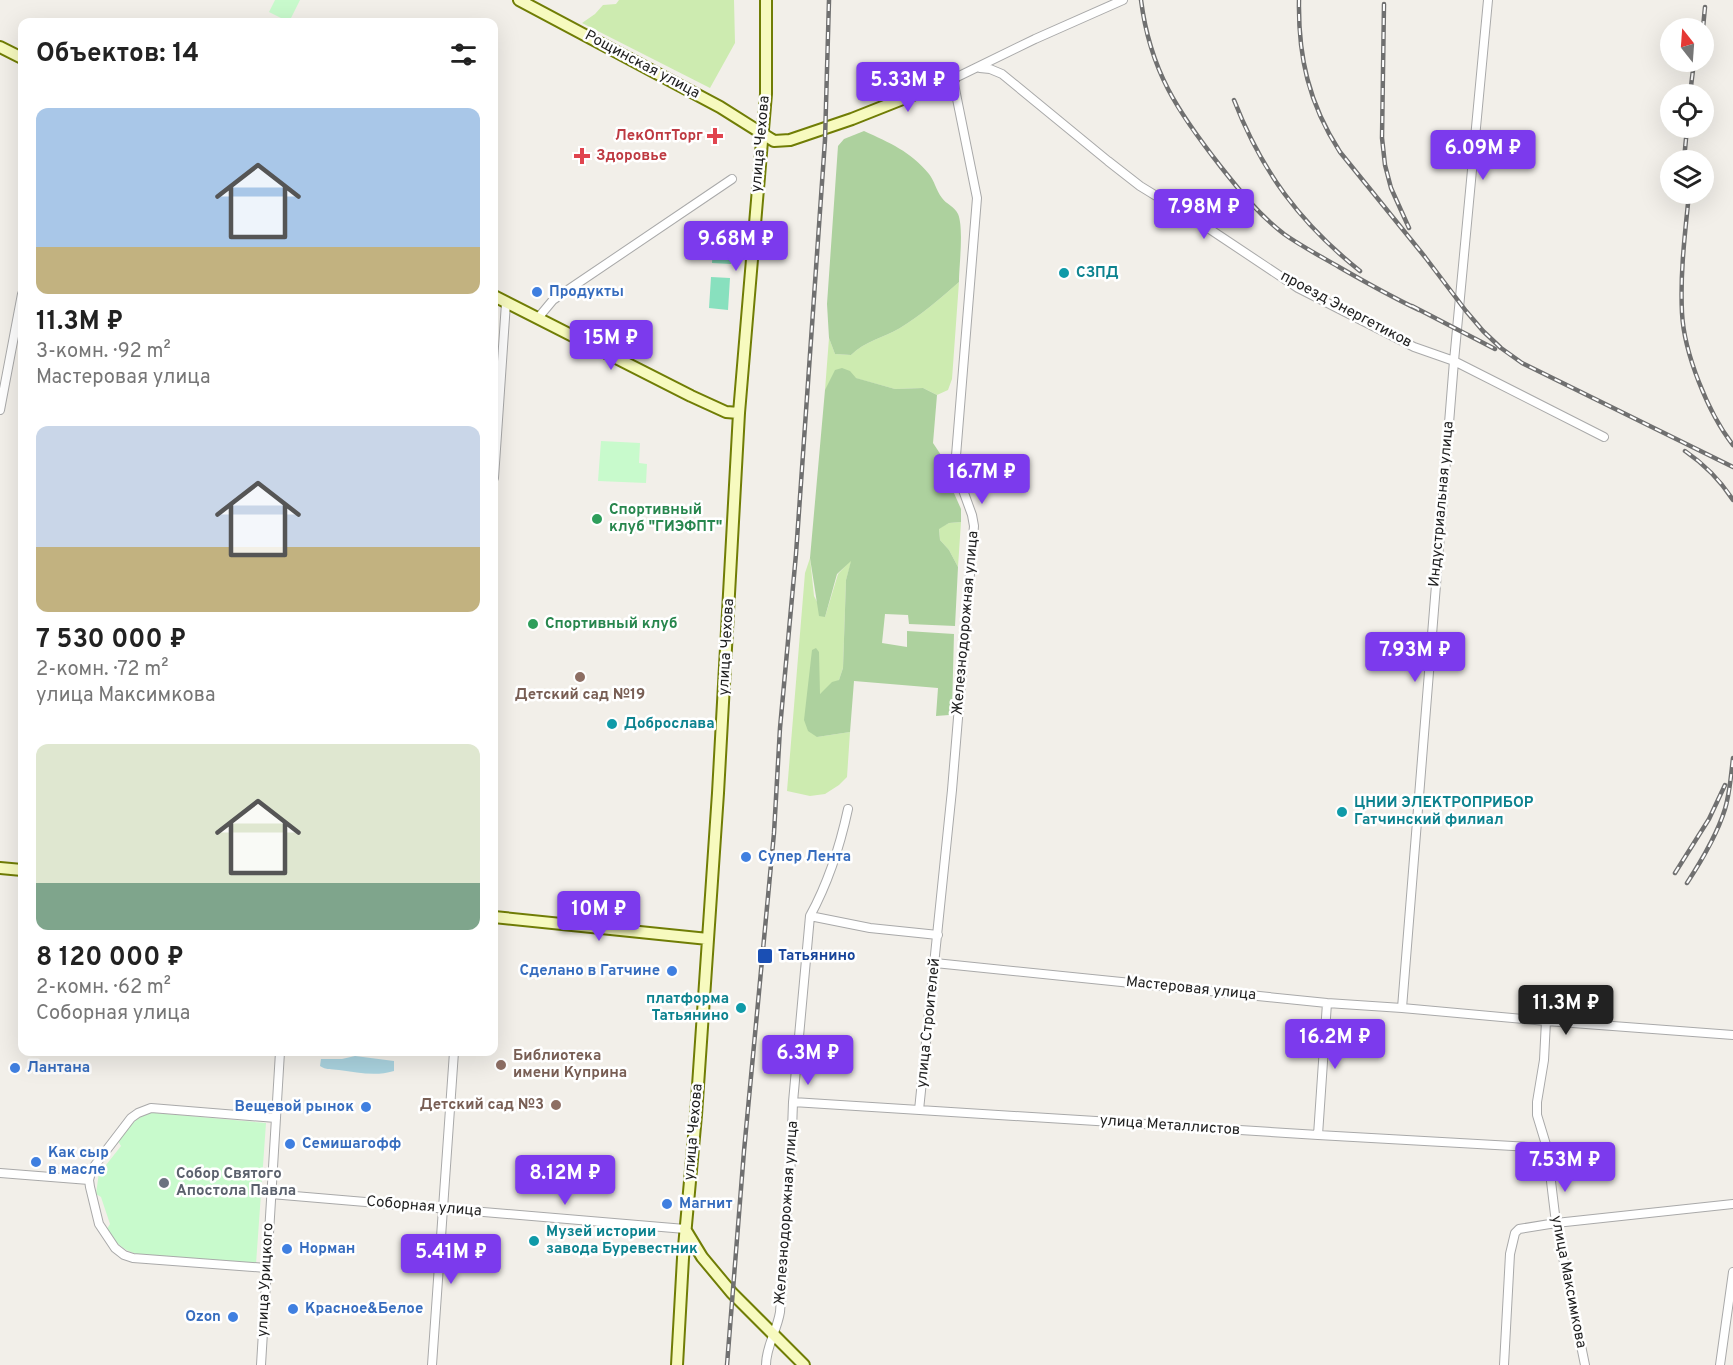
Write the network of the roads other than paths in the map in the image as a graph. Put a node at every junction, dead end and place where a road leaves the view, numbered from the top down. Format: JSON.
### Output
{"nodes":[{"id":1,"x":519,"y":0,"type":"edge"},
{"id":2,"x":766,"y":0,"type":"edge"},
{"id":3,"x":1123,"y":0,"type":"edge"},
{"id":4,"x":1488,"y":0,"type":"edge"},
{"id":5,"x":0,"y":47,"type":"edge"},
{"id":6,"x":18,"y":56,"type":"edge"},
{"id":7,"x":978,"y":67,"type":"junction"},
{"id":8,"x":953,"y":79,"type":"junction"},
{"id":9,"x":763,"y":134,"type":"junction"},
{"id":10,"x":732,"y":179,"type":"dead end"},
{"id":11,"x":498,"y":298,"type":"edge"},
{"id":12,"x":506,"y":303,"type":"junction"},
{"id":13,"x":18,"y":315,"type":"edge"},
{"id":14,"x":538,"y":318,"type":"junction"},
{"id":15,"x":1454,"y":361,"type":"junction"},
{"id":16,"x":0,"y":410,"type":"edge"},
{"id":17,"x":739,"y":413,"type":"junction"},
{"id":18,"x":498,"y":420,"type":"edge"},
{"id":19,"x":1604,"y":437,"type":"dead end"},
{"id":20,"x":848,"y":809,"type":"dead end"},
{"id":21,"x":0,"y":868,"type":"edge"},
{"id":22,"x":18,"y":870,"type":"edge"},
{"id":23,"x":810,"y":916,"type":"junction"},
{"id":24,"x":498,"y":917,"type":"edge"},
{"id":25,"x":938,"y":935,"type":"junction"},
{"id":26,"x":708,"y":939,"type":"junction"},
{"id":27,"x":935,"y":963,"type":"junction"},
{"id":28,"x":1327,"y":1003,"type":"junction"},
{"id":29,"x":1402,"y":1008,"type":"junction"},
{"id":30,"x":1546,"y":1021,"type":"junction"},
{"id":31,"x":1733,"y":1035,"type":"edge"},
{"id":32,"x":280,"y":1056,"type":"edge"},
{"id":33,"x":454,"y":1056,"type":"edge"},
{"id":34,"x":794,"y":1102,"type":"junction"},
{"id":35,"x":919,"y":1110,"type":"junction"},
{"id":36,"x":276,"y":1118,"type":"junction"},
{"id":37,"x":1318,"y":1135,"type":"junction"},
{"id":38,"x":1547,"y":1148,"type":"junction"},
{"id":39,"x":0,"y":1173,"type":"edge"},
{"id":40,"x":90,"y":1184,"type":"junction"},
{"id":41,"x":271,"y":1194,"type":"junction"},
{"id":42,"x":1733,"y":1204,"type":"edge"},
{"id":43,"x":442,"y":1209,"type":"junction"},
{"id":44,"x":1556,"y":1223,"type":"junction"},
{"id":45,"x":685,"y":1229,"type":"junction"},
{"id":46,"x":702,"y":1257,"type":"junction"},
{"id":47,"x":683,"y":1258,"type":"junction"},
{"id":48,"x":266,"y":1268,"type":"junction"},
{"id":49,"x":1733,"y":1272,"type":"edge"},
{"id":50,"x":774,"y":1334,"type":"junction"},
{"id":51,"x":261,"y":1365,"type":"edge"},
{"id":52,"x":432,"y":1365,"type":"edge"},
{"id":53,"x":677,"y":1365,"type":"edge"},
{"id":54,"x":766,"y":1365,"type":"edge"},
{"id":55,"x":804,"y":1365,"type":"edge"},
{"id":56,"x":1504,"y":1365,"type":"edge"},
{"id":57,"x":1585,"y":1365,"type":"edge"},
{"id":58,"x":1720,"y":1365,"type":"edge"}],
"edges":[{"from":1,"to":9,"type":"street","name":"Рощинская улица"},
{"from":2,"to":9,"type":"street","name":"улица Чехова"},
{"from":3,"to":7,"type":"street"},
{"from":4,"to":15,"type":"street","name":"Индустриальная улица"},
{"from":5,"to":6,"type":"street"},
{"from":7,"to":8,"type":"street"},
{"from":7,"to":15,"type":"street","name":"проезд Энергетиков"},
{"from":8,"to":9,"type":"street"},
{"from":8,"to":25,"type":"street","name":"Железнодорожная улица"},
{"from":9,"to":17,"type":"street","name":"улица Чехова"},
{"from":10,"to":14,"type":"street"},
{"from":11,"to":12,"type":"street"},
{"from":12,"to":14,"type":"street"},
{"from":12,"to":18,"type":"street"},
{"from":13,"to":16,"type":"street"},
{"from":14,"to":17,"type":"street"},
{"from":15,"to":19,"type":"street","name":"проезд Энергетиков"},
{"from":15,"to":29,"type":"street","name":"Индустриальная улица"},
{"from":17,"to":26,"type":"street","name":"улица Чехова"},
{"from":20,"to":23,"type":"street","name":"Железнодорожная улица"},
{"from":21,"to":22,"type":"street"},
{"from":23,"to":25,"type":"street"},
{"from":23,"to":34,"type":"street","name":"Железнодорожная улица"},
{"from":24,"to":26,"type":"street"},
{"from":25,"to":27,"type":"street","name":"улица Строителей"},
{"from":26,"to":45,"type":"street","name":"улица Чехова"},
{"from":27,"to":28,"type":"street","name":"Мастеровая улица"},
{"from":27,"to":35,"type":"street","name":"улица Строителей"},
{"from":28,"to":29,"type":"street","name":"Мастеровая улица"},
{"from":28,"to":37,"type":"street"},
{"from":29,"to":30,"type":"street","name":"Мастеровая улица"},
{"from":30,"to":31,"type":"street","name":"Мастеровая улица"},
{"from":30,"to":38,"type":"street","name":"улица Максимкова"},
{"from":32,"to":36,"type":"street","name":"улица Урицкого"},
{"from":33,"to":43,"type":"street"},
{"from":34,"to":35,"type":"street","name":"улица Металлистов"},
{"from":34,"to":50,"type":"street","name":"Железнодорожная улица"},
{"from":35,"to":37,"type":"street","name":"улица Металлистов"},
{"from":36,"to":40,"type":"street"},
{"from":36,"to":41,"type":"street","name":"улица Урицкого"},
{"from":37,"to":38,"type":"street","name":"улица Металлистов"},
{"from":38,"to":44,"type":"street","name":"улица Максимкова"},
{"from":39,"to":40,"type":"street"},
{"from":40,"to":48,"type":"street"},
{"from":41,"to":43,"type":"street","name":"Соборная улица"},
{"from":41,"to":48,"type":"street","name":"улица Урицкого"},
{"from":42,"to":44,"type":"street"},
{"from":43,"to":45,"type":"street","name":"Соборная улица"},
{"from":43,"to":52,"type":"street"},
{"from":44,"to":56,"type":"street"},
{"from":44,"to":57,"type":"street","name":"улица Максимкова"},
{"from":45,"to":46,"type":"street"},
{"from":45,"to":47,"type":"street","name":"улица Чехова"},
{"from":46,"to":47,"type":"street"},
{"from":46,"to":50,"type":"street"},
{"from":47,"to":53,"type":"street","name":"улица Чехова"},
{"from":48,"to":51,"type":"street","name":"улица Урицкого"},
{"from":49,"to":58,"type":"street"},
{"from":50,"to":54,"type":"street","name":"Железнодорожная улица"},
{"from":50,"to":55,"type":"street"}]}
